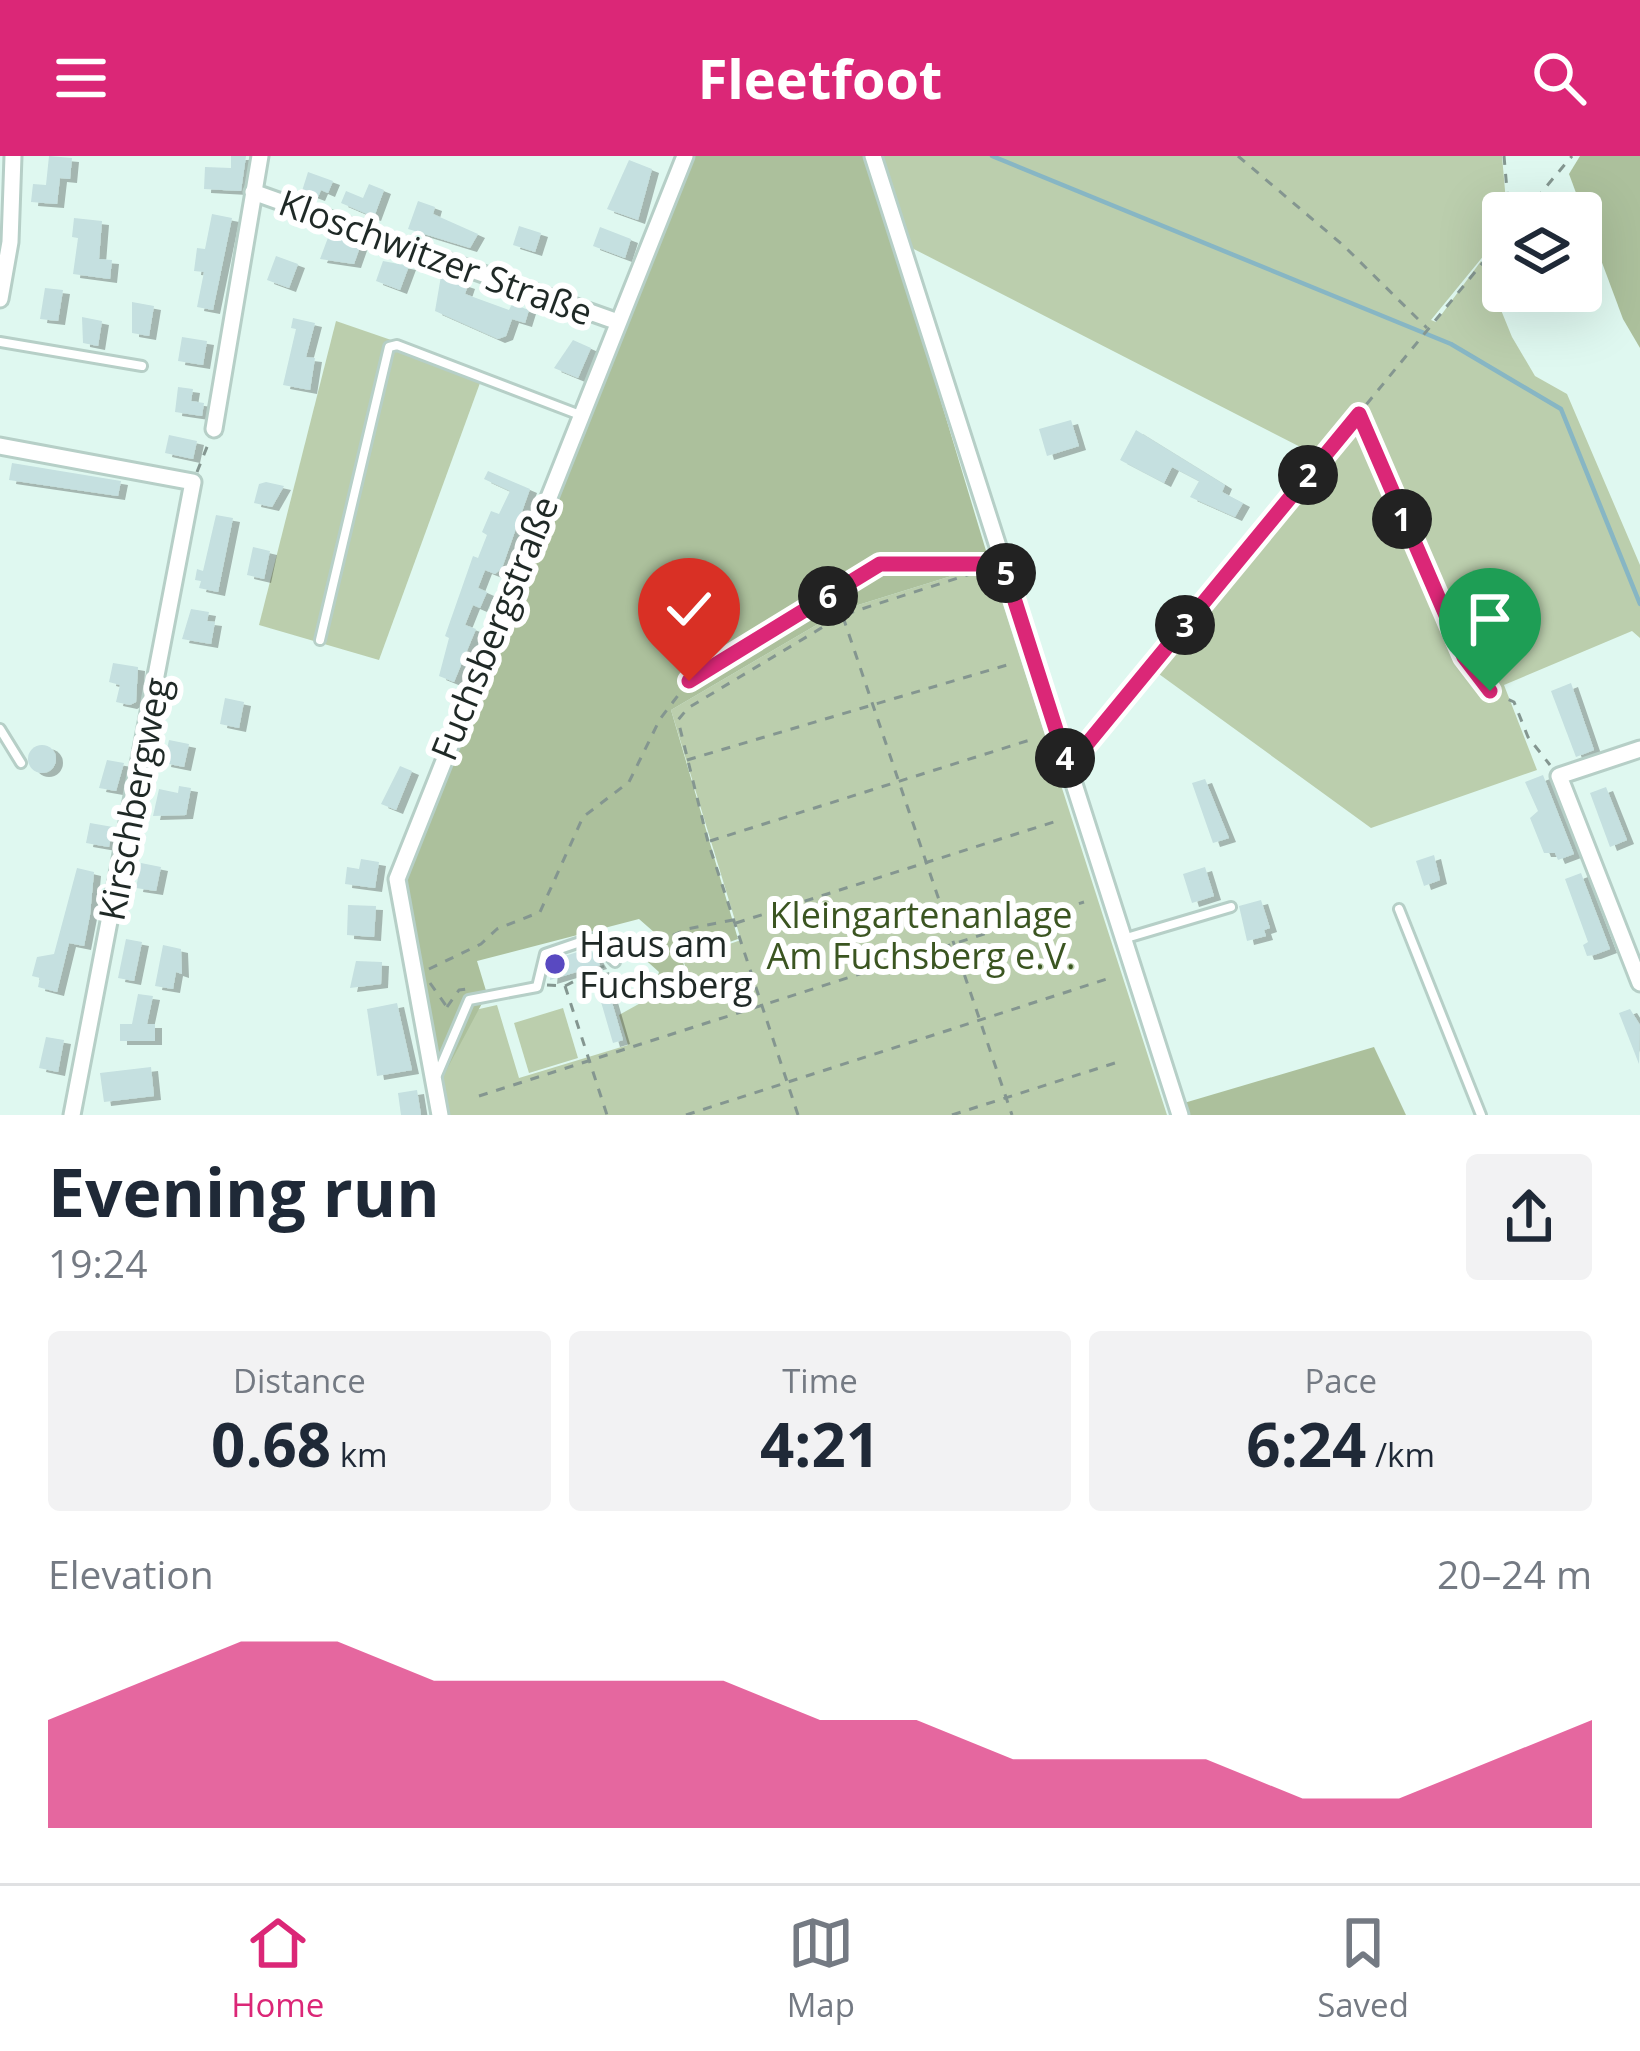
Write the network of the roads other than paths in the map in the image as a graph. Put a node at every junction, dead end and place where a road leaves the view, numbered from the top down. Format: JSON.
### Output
{"nodes":[{"id":1,"x":13,"y":156,"type":"edge"},
{"id":2,"x":260,"y":156,"type":"edge"},
{"id":3,"x":685,"y":156,"type":"edge"},
{"id":4,"x":873,"y":156,"type":"edge"},
{"id":5,"x":253,"y":192,"type":"junction"},
{"id":6,"x":0,"y":298,"type":"edge"},
{"id":7,"x":618,"y":322,"type":"junction"},
{"id":8,"x":0,"y":342,"type":"edge"},
{"id":9,"x":142,"y":366,"type":"dead end"},
{"id":10,"x":582,"y":415,"type":"junction"},
{"id":11,"x":214,"y":429,"type":"road end"},
{"id":12,"x":0,"y":446,"type":"edge"},
{"id":13,"x":320,"y":640,"type":"dead end"},
{"id":14,"x":0,"y":729,"type":"edge"},
{"id":15,"x":1640,"y":749,"type":"edge"},
{"id":16,"x":21,"y":764,"type":"dead end"},
{"id":17,"x":1231,"y":908,"type":"dead end"},
{"id":18,"x":1399,"y":909,"type":"dead end"},
{"id":19,"x":1122,"y":940,"type":"junction"},
{"id":20,"x":610,"y":963,"type":"road end"},
{"id":21,"x":1640,"y":983,"type":"edge"},
{"id":22,"x":434,"y":1082,"type":"junction"},
{"id":23,"x":72,"y":1115,"type":"edge"},
{"id":24,"x":440,"y":1115,"type":"edge"},
{"id":25,"x":1180,"y":1115,"type":"edge"},
{"id":26,"x":1481,"y":1115,"type":"edge"}],
"edges":[{"from":1,"to":6,"type":"street"},
{"from":2,"to":5,"type":"street"},
{"from":3,"to":7,"type":"street","name":"Fuchsbergstraße"},
{"from":4,"to":19,"type":"street"},
{"from":5,"to":7,"type":"street","name":"Kloschwitzer Straße"},
{"from":5,"to":11,"type":"street"},
{"from":7,"to":10,"type":"street","name":"Fuchsbergstraße"},
{"from":8,"to":9,"type":"lane"},
{"from":10,"to":13,"type":"lane"},
{"from":10,"to":22,"type":"street","name":"Fuchsbergstraße"},
{"from":12,"to":23,"type":"street","name":"Kirschbergweg"},
{"from":14,"to":16,"type":"lane"},
{"from":15,"to":21,"type":"street"},
{"from":17,"to":19,"type":"lane"},
{"from":18,"to":26,"type":"lane"},
{"from":19,"to":25,"type":"street"},
{"from":20,"to":22,"type":"lane"},
{"from":22,"to":24,"type":"street","name":"Fuchsbergstraße"}]}
